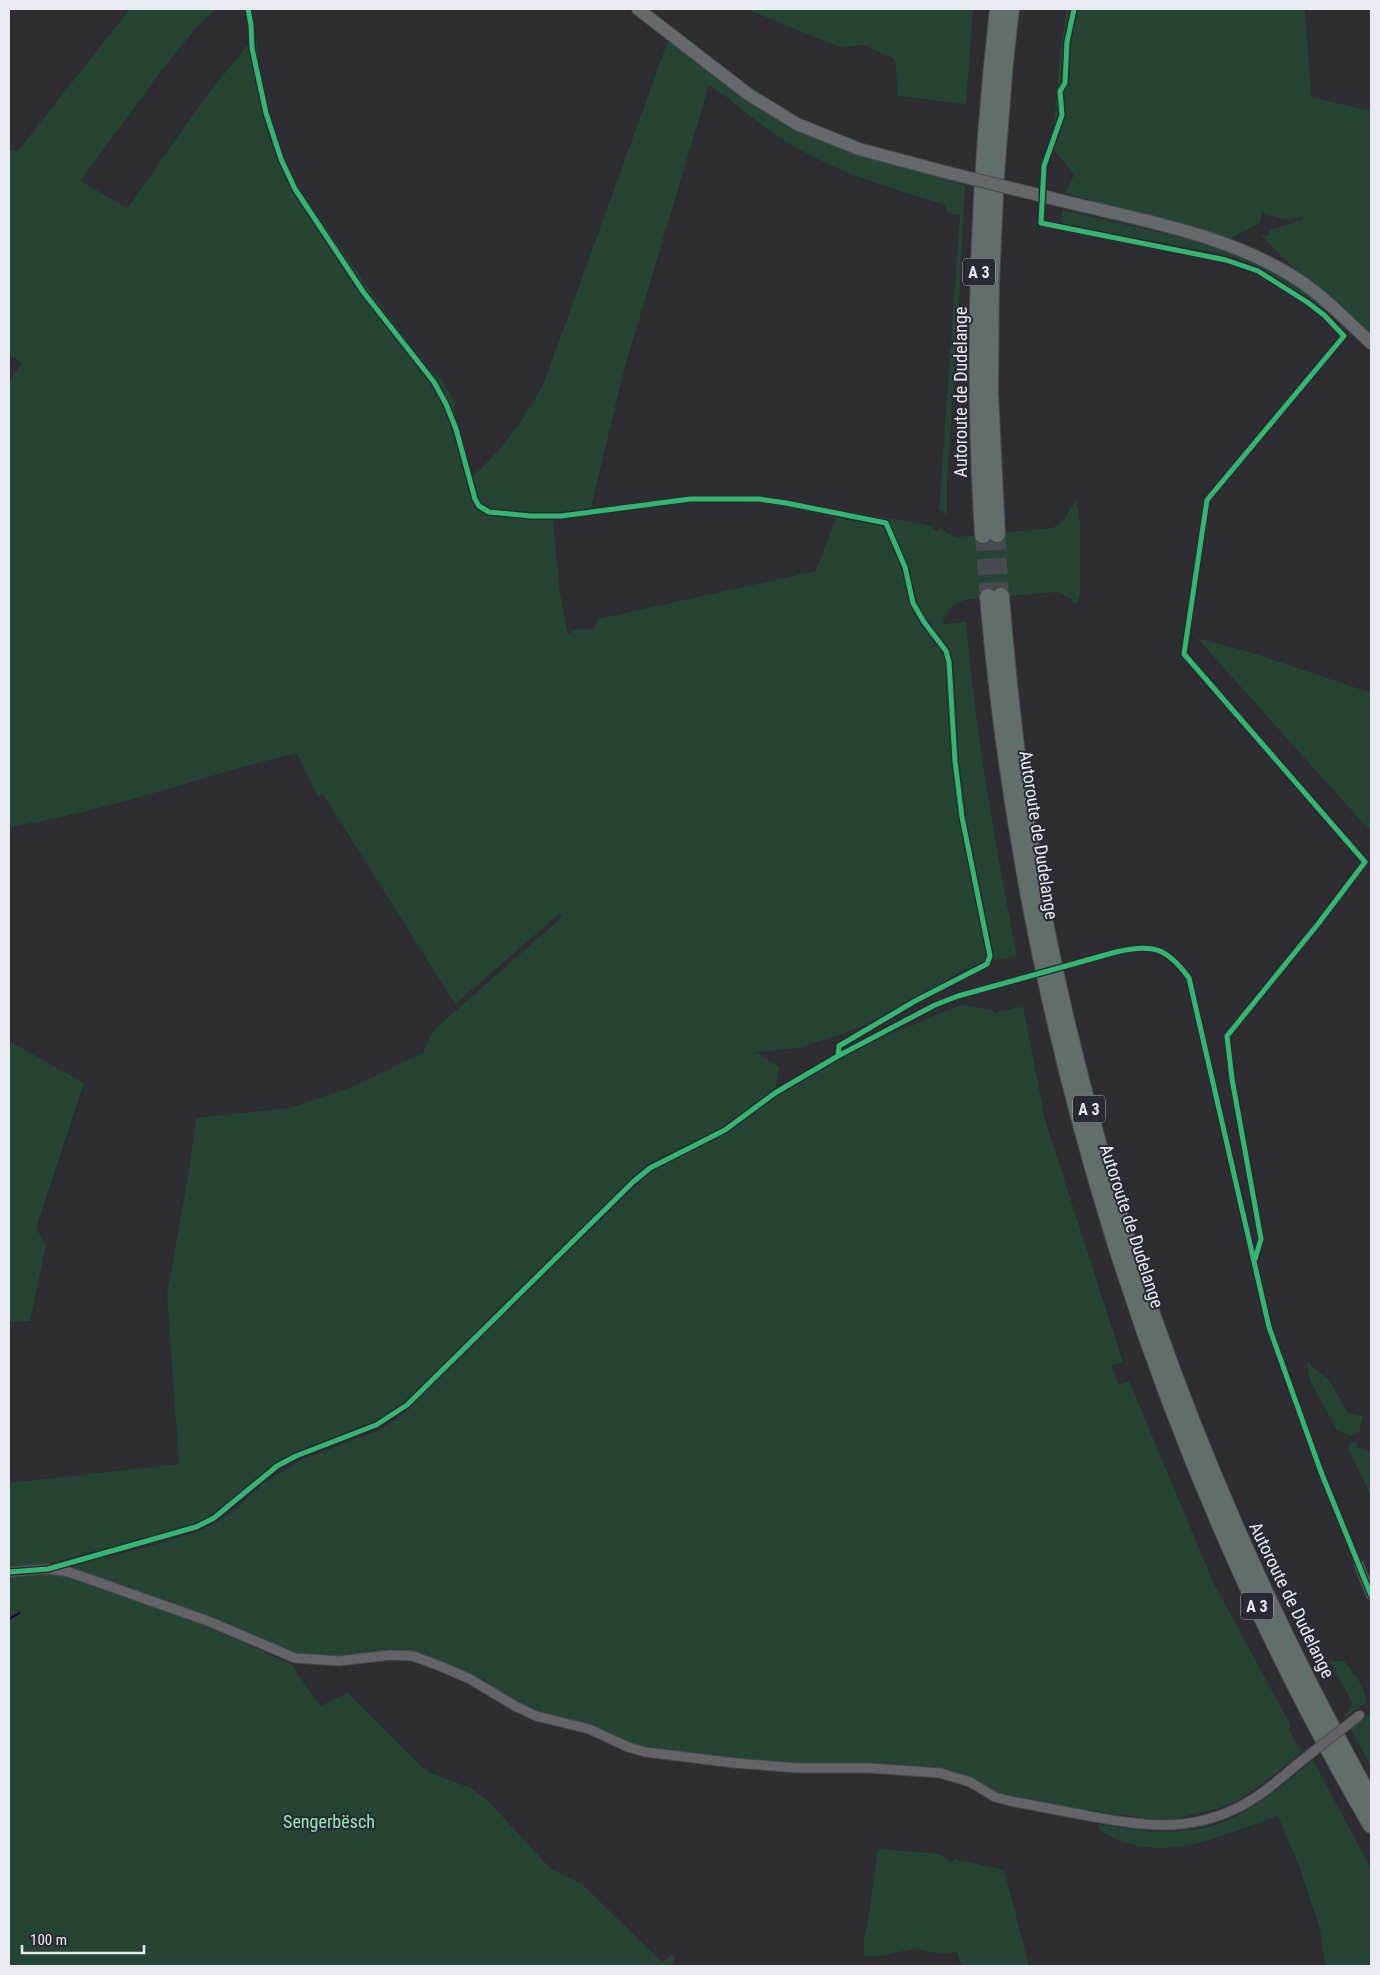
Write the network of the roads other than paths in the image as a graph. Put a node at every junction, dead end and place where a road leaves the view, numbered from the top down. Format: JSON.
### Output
{"nodes":[{"id":1,"x":638,"y":9,"type":"edge"},
{"id":2,"x":998,"y":9,"type":"edge"},
{"id":3,"x":1011,"y":9,"type":"edge"},
{"id":4,"x":1371,"y":343,"type":"edge"},
{"id":5,"x":1359,"y":1565,"type":"dead end"},
{"id":6,"x":9,"y":1572,"type":"edge"},
{"id":7,"x":1371,"y":1595,"type":"edge"},
{"id":8,"x":1360,"y":1715,"type":"dead end"},
{"id":9,"x":1371,"y":1800,"type":"edge"},
{"id":10,"x":1371,"y":1825,"type":"edge"}],
"edges":[{"from":1,"to":4,"type":"main road","bridge":true},
{"from":2,"to":3,"type":"highway","name":"Autoroute de Dudelange","number":"A 3"},
{"from":5,"to":7,"type":"street"},
{"from":6,"to":8,"type":"street","bridge":true},
{"from":9,"to":10,"type":"highway","name":"Autoroute de Dudelange","number":"A 3"}]}
